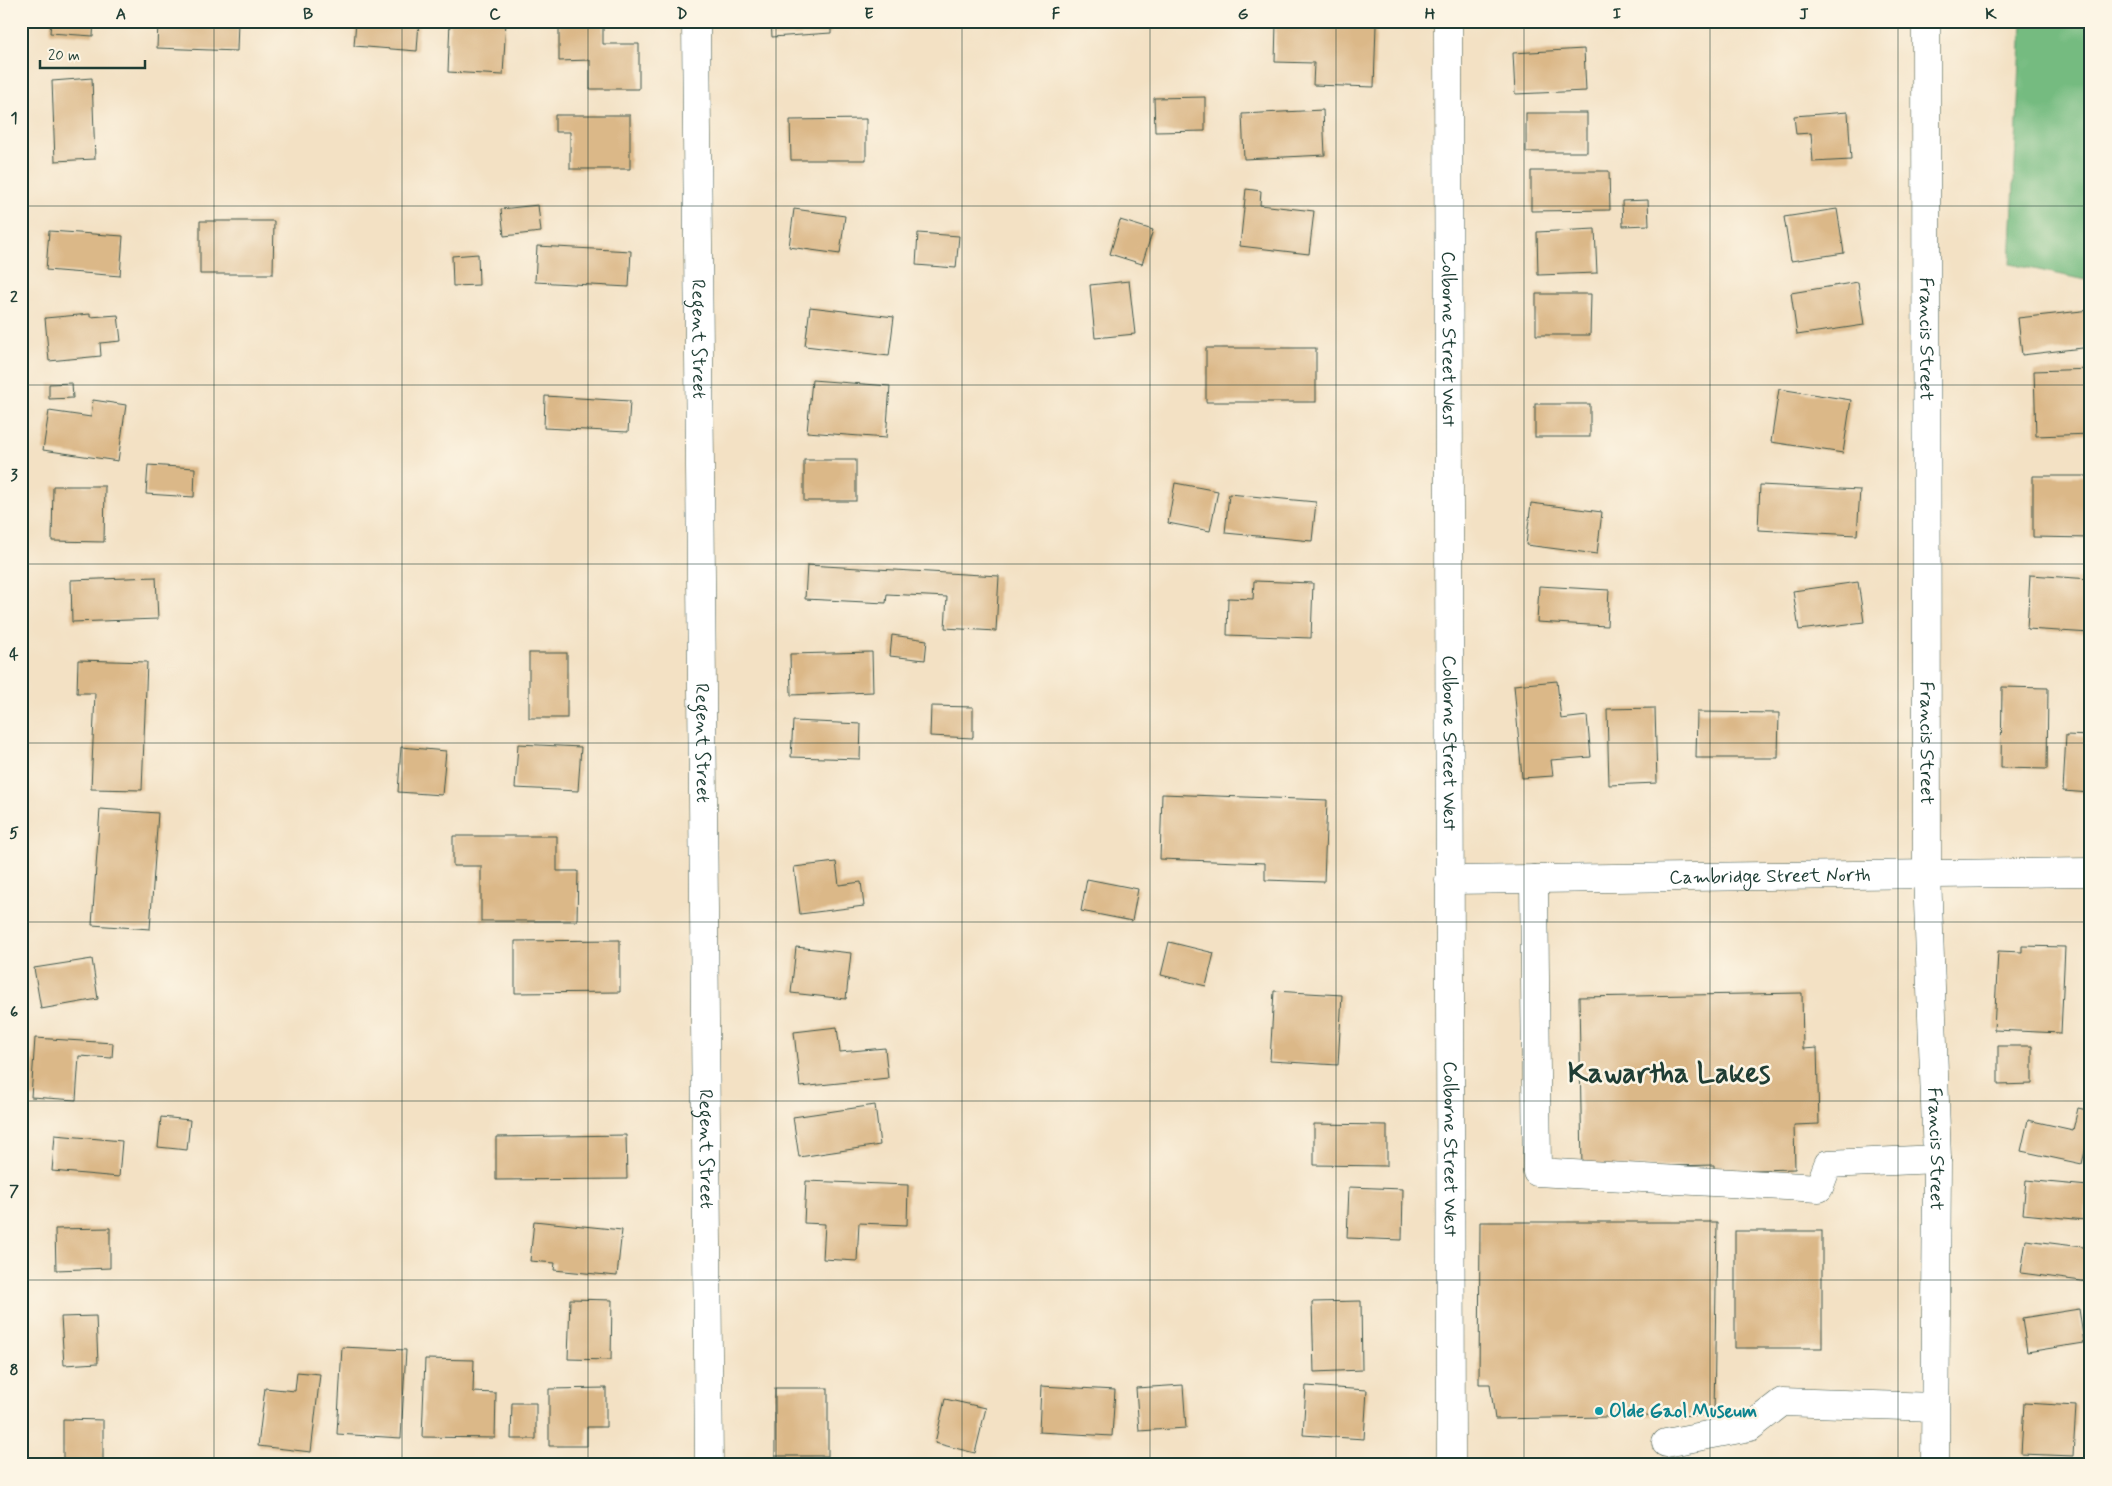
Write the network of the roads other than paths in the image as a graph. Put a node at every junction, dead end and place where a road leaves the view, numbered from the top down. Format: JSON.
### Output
{"nodes":[{"id":1,"x":696,"y":21,"type":"edge"},
{"id":2,"x":1448,"y":21,"type":"edge"},
{"id":3,"x":1926,"y":21,"type":"edge"},
{"id":4,"x":2091,"y":872,"type":"edge"},
{"id":5,"x":1927,"y":873,"type":"junction"},
{"id":6,"x":1534,"y":879,"type":"junction"},
{"id":7,"x":1449,"y":880,"type":"junction"},
{"id":8,"x":1937,"y":1159,"type":"junction"},
{"id":9,"x":1935,"y":1407,"type":"junction"},
{"id":10,"x":1666,"y":1442,"type":"dead end"},
{"id":11,"x":709,"y":1465,"type":"edge"},
{"id":12,"x":1451,"y":1465,"type":"edge"},
{"id":13,"x":1935,"y":1465,"type":"edge"}],
"edges":[{"from":1,"to":11,"type":"street","name":"Regent Street"},
{"from":2,"to":7,"type":"street","name":"Colborne Street West"},
{"from":3,"to":5,"type":"street","name":"Francis Street"},
{"from":4,"to":5,"type":"street","name":"Cambridge Street North"},
{"from":5,"to":6,"type":"street","name":"Cambridge Street North"},
{"from":5,"to":8,"type":"street","name":"Francis Street"},
{"from":6,"to":7,"type":"street","name":"Cambridge Street North"},
{"from":6,"to":8,"type":"street"},
{"from":7,"to":12,"type":"street","name":"Colborne Street West"},
{"from":8,"to":9,"type":"street","name":"Francis Street"},
{"from":9,"to":10,"type":"street"},
{"from":9,"to":13,"type":"street","name":"Francis Street"}]}
